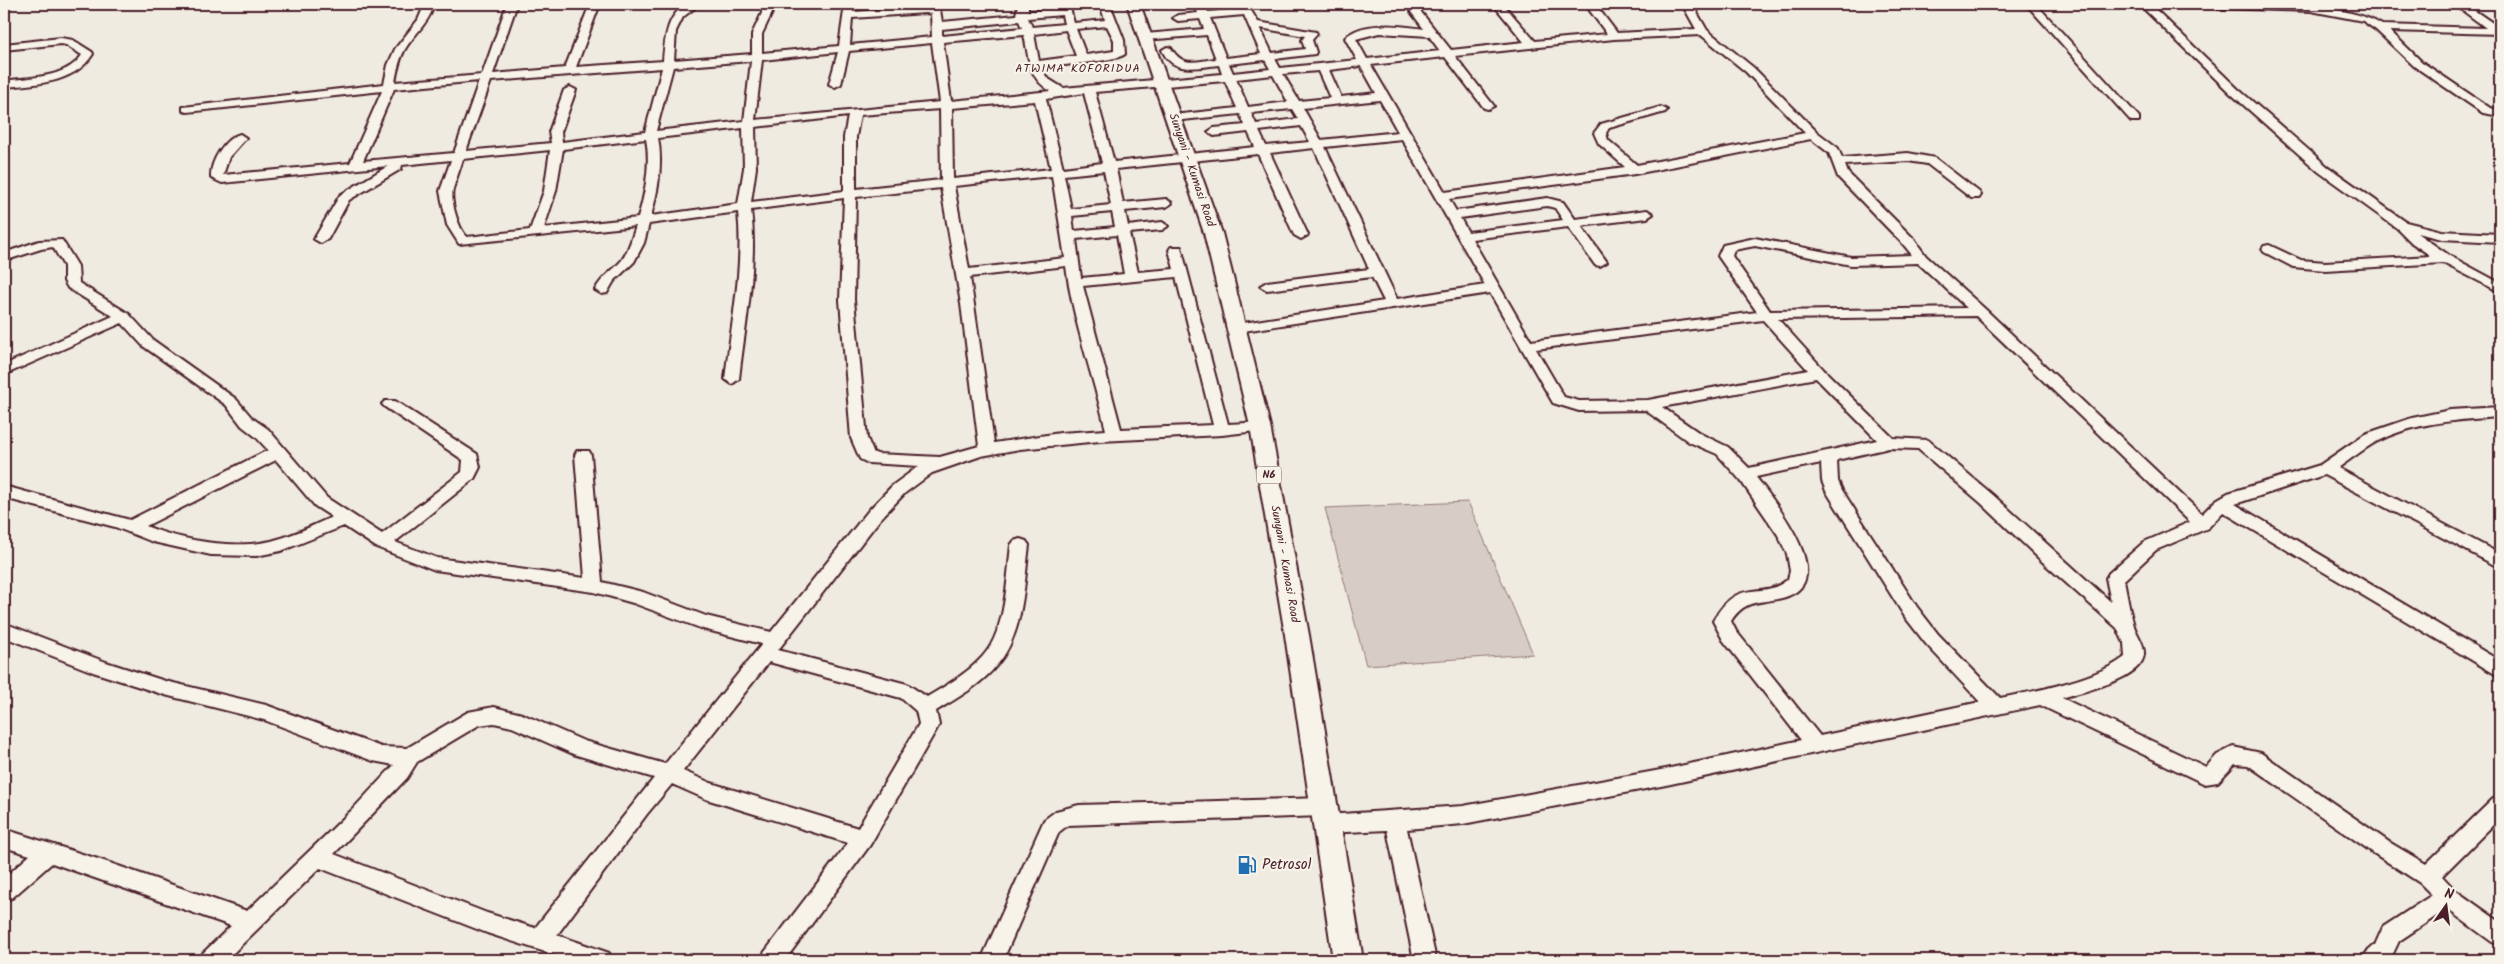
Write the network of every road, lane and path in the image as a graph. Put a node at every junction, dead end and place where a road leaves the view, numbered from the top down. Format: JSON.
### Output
{"nodes":[{"id":1,"x":9,"y":4,"type":"edge"},
{"id":2,"x":512,"y":4,"type":"edge"},
{"id":3,"x":595,"y":4,"type":"edge"},
{"id":4,"x":695,"y":4,"type":"edge"},
{"id":5,"x":766,"y":4,"type":"edge"},
{"id":6,"x":1023,"y":4,"type":"edge"},
{"id":7,"x":1105,"y":4,"type":"edge"},
{"id":8,"x":1133,"y":4,"type":"edge"},
{"id":9,"x":1198,"y":4,"type":"edge"},
{"id":10,"x":1415,"y":4,"type":"edge"},
{"id":11,"x":1498,"y":4,"type":"edge"},
{"id":12,"x":1590,"y":4,"type":"edge"},
{"id":13,"x":1687,"y":4,"type":"edge"},
{"id":14,"x":2031,"y":4,"type":"edge"},
{"id":15,"x":2144,"y":4,"type":"edge"},
{"id":16,"x":2190,"y":4,"type":"edge"},
{"id":17,"x":2459,"y":4,"type":"edge"},
{"id":18,"x":2264,"y":5,"type":"edge"},
{"id":19,"x":4,"y":7,"type":"edge"},
{"id":20,"x":428,"y":8,"type":"dead end"},
{"id":21,"x":1065,"y":8,"type":"edge"},
{"id":22,"x":1244,"y":8,"type":"edge"},
{"id":23,"x":848,"y":9,"type":"edge"},
{"id":24,"x":1022,"y":16,"type":"junction"},
{"id":25,"x":1204,"y":16,"type":"junction"},
{"id":26,"x":1178,"y":18,"type":"dead end"},
{"id":27,"x":1111,"y":23,"type":"junction"},
{"id":28,"x":1254,"y":24,"type":"junction"},
{"id":29,"x":936,"y":26,"type":"junction"},
{"id":30,"x":1070,"y":27,"type":"junction"},
{"id":31,"x":2380,"y":28,"type":"junction"},
{"id":32,"x":1028,"y":30,"type":"junction"},
{"id":33,"x":1210,"y":32,"type":"junction"},
{"id":34,"x":1703,"y":32,"type":"junction"},
{"id":35,"x":2500,"y":32,"type":"edge"},
{"id":36,"x":1434,"y":34,"type":"junction"},
{"id":37,"x":1614,"y":36,"type":"junction"},
{"id":38,"x":1145,"y":37,"type":"junction"},
{"id":39,"x":937,"y":39,"type":"junction"},
{"id":40,"x":1532,"y":45,"type":"junction"},
{"id":41,"x":4,"y":47,"type":"edge"},
{"id":42,"x":844,"y":48,"type":"junction"},
{"id":43,"x":1166,"y":50,"type":"dead end"},
{"id":44,"x":1450,"y":54,"type":"junction"},
{"id":45,"x":757,"y":57,"type":"junction"},
{"id":46,"x":1269,"y":57,"type":"junction"},
{"id":47,"x":1083,"y":60,"type":"junction"},
{"id":48,"x":1223,"y":62,"type":"junction"},
{"id":49,"x":1366,"y":63,"type":"junction"},
{"id":50,"x":668,"y":64,"type":"junction"},
{"id":51,"x":1034,"y":65,"type":"junction"},
{"id":52,"x":1322,"y":67,"type":"junction"},
{"id":53,"x":1276,"y":71,"type":"junction"},
{"id":54,"x":569,"y":72,"type":"junction"},
{"id":55,"x":487,"y":77,"type":"junction"},
{"id":56,"x":1229,"y":77,"type":"junction"},
{"id":57,"x":4,"y":84,"type":"edge"},
{"id":58,"x":835,"y":84,"type":"dead end"},
{"id":59,"x":1162,"y":84,"type":"junction"},
{"id":60,"x":389,"y":87,"type":"junction"},
{"id":61,"x":570,"y":90,"type":"dead end"},
{"id":62,"x":1089,"y":90,"type":"junction"},
{"id":63,"x":1062,"y":92,"type":"junction"},
{"id":64,"x":1383,"y":96,"type":"junction"},
{"id":65,"x":1040,"y":97,"type":"junction"},
{"id":66,"x":1337,"y":101,"type":"junction"},
{"id":67,"x":946,"y":105,"type":"junction"},
{"id":68,"x":1296,"y":105,"type":"junction"},
{"id":69,"x":1488,"y":106,"type":"dead end"},
{"id":70,"x":187,"y":109,"type":"dead end"},
{"id":71,"x":1246,"y":110,"type":"junction"},
{"id":72,"x":1661,"y":110,"type":"dead end"},
{"id":73,"x":855,"y":112,"type":"junction"},
{"id":74,"x":2500,"y":113,"type":"edge"},
{"id":75,"x":1174,"y":118,"type":"junction"},
{"id":76,"x":2135,"y":119,"type":"dead end"},
{"id":77,"x":1305,"y":122,"type":"junction"},
{"id":78,"x":749,"y":124,"type":"junction"},
{"id":79,"x":1253,"y":128,"type":"junction"},
{"id":80,"x":1214,"y":132,"type":"dead end"},
{"id":81,"x":650,"y":135,"type":"junction"},
{"id":82,"x":1406,"y":135,"type":"junction"},
{"id":83,"x":1813,"y":135,"type":"junction"},
{"id":84,"x":240,"y":138,"type":"dead end"},
{"id":85,"x":557,"y":146,"type":"junction"},
{"id":86,"x":1318,"y":146,"type":"junction"},
{"id":87,"x":1263,"y":151,"type":"junction"},
{"id":88,"x":459,"y":155,"type":"junction"},
{"id":89,"x":1187,"y":158,"type":"junction"},
{"id":90,"x":404,"y":162,"type":"junction"},
{"id":91,"x":1836,"y":162,"type":"junction"},
{"id":92,"x":355,"y":166,"type":"junction"},
{"id":93,"x":1109,"y":166,"type":"junction"},
{"id":94,"x":1635,"y":170,"type":"junction"},
{"id":95,"x":1057,"y":172,"type":"junction"},
{"id":96,"x":947,"y":184,"type":"junction"},
{"id":97,"x":850,"y":194,"type":"junction"},
{"id":98,"x":1975,"y":195,"type":"dead end"},
{"id":99,"x":1441,"y":196,"type":"junction"},
{"id":100,"x":1166,"y":203,"type":"dead end"},
{"id":101,"x":744,"y":206,"type":"junction"},
{"id":102,"x":1118,"y":208,"type":"junction"},
{"id":103,"x":1066,"y":213,"type":"junction"},
{"id":104,"x":1452,"y":214,"type":"junction"},
{"id":105,"x":1648,"y":214,"type":"dead end"},
{"id":106,"x":642,"y":222,"type":"junction"},
{"id":107,"x":1571,"y":223,"type":"junction"},
{"id":108,"x":1162,"y":226,"type":"dead end"},
{"id":109,"x":2403,"y":226,"type":"junction"},
{"id":110,"x":1122,"y":229,"type":"junction"},
{"id":111,"x":536,"y":232,"type":"junction"},
{"id":112,"x":1069,"y":236,"type":"junction"},
{"id":113,"x":1301,"y":236,"type":"dead end"},
{"id":114,"x":1464,"y":236,"type":"junction"},
{"id":115,"x":2500,"y":238,"type":"edge"},
{"id":116,"x":320,"y":239,"type":"dead end"},
{"id":117,"x":2269,"y":249,"type":"dead end"},
{"id":118,"x":1176,"y":250,"type":"dead end"},
{"id":119,"x":4,"y":257,"type":"edge"},
{"id":120,"x":2445,"y":259,"type":"junction"},
{"id":121,"x":1921,"y":260,"type":"junction"},
{"id":122,"x":1072,"y":261,"type":"junction"},
{"id":123,"x":1600,"y":262,"type":"dead end"},
{"id":124,"x":1181,"y":272,"type":"junction"},
{"id":125,"x":1377,"y":272,"type":"junction"},
{"id":126,"x":961,"y":274,"type":"junction"},
{"id":127,"x":1132,"y":278,"type":"junction"},
{"id":128,"x":1075,"y":283,"type":"junction"},
{"id":129,"x":1268,"y":286,"type":"dead end"},
{"id":130,"x":1494,"y":288,"type":"junction"},
{"id":131,"x":2500,"y":288,"type":"edge"},
{"id":132,"x":602,"y":290,"type":"dead end"},
{"id":133,"x":1392,"y":304,"type":"junction"},
{"id":134,"x":1980,"y":312,"type":"junction"},
{"id":135,"x":1766,"y":315,"type":"junction"},
{"id":136,"x":124,"y":317,"type":"junction"},
{"id":137,"x":1237,"y":328,"type":"junction"},
{"id":138,"x":1527,"y":346,"type":"junction"},
{"id":139,"x":4,"y":370,"type":"edge"},
{"id":140,"x":1819,"y":373,"type":"junction"},
{"id":141,"x":732,"y":379,"type":"dead end"},
{"id":142,"x":390,"y":404,"type":"dead end"},
{"id":143,"x":1648,"y":405,"type":"junction"},
{"id":144,"x":2500,"y":412,"type":"edge"},
{"id":145,"x":1260,"y":426,"type":"junction"},
{"id":146,"x":1222,"y":430,"type":"junction"},
{"id":147,"x":1114,"y":433,"type":"junction"},
{"id":148,"x":1889,"y":443,"type":"junction"},
{"id":149,"x":987,"y":450,"type":"junction"},
{"id":150,"x":278,"y":452,"type":"junction"},
{"id":151,"x":583,"y":455,"type":"dead end"},
{"id":152,"x":1829,"y":458,"type":"junction"},
{"id":153,"x":940,"y":462,"type":"junction"},
{"id":154,"x":2326,"y":469,"type":"junction"},
{"id":155,"x":1747,"y":474,"type":"junction"},
{"id":156,"x":4,"y":492,"type":"edge"},
{"id":157,"x":2222,"y":504,"type":"junction"},
{"id":158,"x":344,"y":519,"type":"junction"},
{"id":159,"x":2202,"y":524,"type":"junction"},
{"id":160,"x":132,"y":526,"type":"junction"},
{"id":161,"x":382,"y":542,"type":"junction"},
{"id":162,"x":1020,"y":545,"type":"dead end"},
{"id":163,"x":2500,"y":561,"type":"edge"},
{"id":164,"x":594,"y":586,"type":"junction"},
{"id":165,"x":2124,"y":624,"type":"junction"},
{"id":166,"x":4,"y":630,"type":"edge"},
{"id":167,"x":769,"y":646,"type":"junction"},
{"id":168,"x":2500,"y":670,"type":"edge"},
{"id":169,"x":2042,"y":697,"type":"junction"},
{"id":170,"x":1995,"y":706,"type":"junction"},
{"id":171,"x":926,"y":708,"type":"junction"},
{"id":172,"x":1816,"y":745,"type":"junction"},
{"id":173,"x":410,"y":756,"type":"junction"},
{"id":174,"x":669,"y":774,"type":"junction"},
{"id":175,"x":2500,"y":805,"type":"edge"},
{"id":176,"x":1325,"y":815,"type":"junction"},
{"id":177,"x":1395,"y":822,"type":"junction"},
{"id":178,"x":4,"y":838,"type":"edge"},
{"id":179,"x":863,"y":839,"type":"junction"},
{"id":180,"x":48,"y":853,"type":"junction"},
{"id":181,"x":317,"y":857,"type":"junction"},
{"id":182,"x":2428,"y":876,"type":"junction"},
{"id":183,"x":4,"y":892,"type":"edge"},
{"id":184,"x":2447,"y":897,"type":"junction"},
{"id":185,"x":250,"y":922,"type":"junction"},
{"id":186,"x":2500,"y":935,"type":"edge"},
{"id":187,"x":540,"y":940,"type":"junction"},
{"id":188,"x":998,"y":959,"type":"edge"},
{"id":189,"x":211,"y":960,"type":"edge"},
{"id":190,"x":601,"y":960,"type":"edge"},
{"id":191,"x":772,"y":960,"type":"edge"},
{"id":192,"x":1348,"y":960,"type":"edge"},
{"id":193,"x":1425,"y":960,"type":"edge"},
{"id":194,"x":2374,"y":960,"type":"edge"}],
"edges":[{"from":1,"to":19,"type":"street"},
{"from":2,"to":55,"type":"street"},
{"from":3,"to":54,"type":"street"},
{"from":4,"to":50,"type":"street"},
{"from":5,"to":45,"type":"street"},
{"from":6,"to":24,"type":"street"},
{"from":7,"to":27,"type":"street"},
{"from":8,"to":38,"type":"main road","name":"Sunyani - Kumasi Road","number":"N6"},
{"from":9,"to":25,"type":"street"},
{"from":10,"to":36,"type":"street"},
{"from":11,"to":40,"type":"street"},
{"from":12,"to":37,"type":"street"},
{"from":13,"to":34,"type":"street"},
{"from":14,"to":76,"type":"street"},
{"from":15,"to":109,"type":"street"},
{"from":16,"to":18,"type":"street"},
{"from":17,"to":35,"type":"street"},
{"from":18,"to":31,"type":"street"},
{"from":20,"to":60,"type":"street"},
{"from":21,"to":24,"type":"street"},
{"from":21,"to":30,"type":"street"},
{"from":22,"to":25,"type":"street"},
{"from":22,"to":28,"type":"street"},
{"from":23,"to":29,"type":"street"},
{"from":23,"to":42,"type":"street"},
{"from":24,"to":29,"type":"street"},
{"from":24,"to":32,"type":"street"},
{"from":25,"to":26,"type":"street"},
{"from":25,"to":33,"type":"street"},
{"from":27,"to":30,"type":"street"},
{"from":27,"to":47,"type":"street"},
{"from":28,"to":46,"type":"street"},
{"from":28,"to":46,"type":"street"},
{"from":29,"to":39,"type":"street"},
{"from":30,"to":32,"type":"street"},
{"from":30,"to":47,"type":"street"},
{"from":31,"to":35,"type":"street"},
{"from":31,"to":74,"type":"street"},
{"from":32,"to":39,"type":"street"},
{"from":32,"to":51,"type":"street"},
{"from":33,"to":38,"type":"street"},
{"from":33,"to":48,"type":"street"},
{"from":34,"to":37,"type":"street"},
{"from":34,"to":83,"type":"street"},
{"from":36,"to":44,"type":"street"},
{"from":36,"to":49,"type":"street"},
{"from":37,"to":40,"type":"street"},
{"from":38,"to":59,"type":"main road","name":"Sunyani - Kumasi Road","number":"N6"},
{"from":39,"to":42,"type":"street"},
{"from":39,"to":67,"type":"street"},
{"from":40,"to":44,"type":"street"},
{"from":41,"to":57,"type":"street"},
{"from":42,"to":45,"type":"street"},
{"from":42,"to":58,"type":"street"},
{"from":43,"to":48,"type":"street"},
{"from":44,"to":49,"type":"street"},
{"from":44,"to":69,"type":"street"},
{"from":45,"to":50,"type":"street"},
{"from":45,"to":78,"type":"street"},
{"from":46,"to":48,"type":"street"},
{"from":46,"to":53,"type":"street"},
{"from":47,"to":51,"type":"street"},
{"from":48,"to":56,"type":"street"},
{"from":49,"to":52,"type":"street"},
{"from":49,"to":64,"type":"street"},
{"from":50,"to":54,"type":"street"},
{"from":50,"to":81,"type":"street"},
{"from":51,"to":63,"type":"street"},
{"from":52,"to":53,"type":"street"},
{"from":52,"to":66,"type":"street"},
{"from":53,"to":56,"type":"street"},
{"from":53,"to":68,"type":"street"},
{"from":54,"to":55,"type":"street"},
{"from":55,"to":60,"type":"street"},
{"from":55,"to":88,"type":"street"},
{"from":56,"to":59,"type":"street"},
{"from":56,"to":71,"type":"street"},
{"from":59,"to":62,"type":"street"},
{"from":59,"to":75,"type":"main road","name":"Sunyani - Kumasi Road","number":"N6"},
{"from":60,"to":70,"type":"street"},
{"from":60,"to":92,"type":"street"},
{"from":61,"to":85,"type":"street"},
{"from":62,"to":63,"type":"street"},
{"from":62,"to":93,"type":"street"},
{"from":63,"to":65,"type":"street"},
{"from":64,"to":66,"type":"street"},
{"from":64,"to":82,"type":"street"},
{"from":65,"to":67,"type":"street"},
{"from":65,"to":95,"type":"street"},
{"from":66,"to":68,"type":"street"},
{"from":67,"to":73,"type":"street"},
{"from":67,"to":96,"type":"street"},
{"from":68,"to":71,"type":"street"},
{"from":68,"to":77,"type":"street"},
{"from":71,"to":75,"type":"street"},
{"from":71,"to":79,"type":"street"},
{"from":72,"to":94,"type":"street"},
{"from":73,"to":78,"type":"street"},
{"from":73,"to":97,"type":"street"},
{"from":75,"to":89,"type":"main road","name":"Sunyani - Kumasi Road","number":"N6"},
{"from":77,"to":79,"type":"street"},
{"from":77,"to":86,"type":"street"},
{"from":78,"to":81,"type":"street"},
{"from":78,"to":101,"type":"street"},
{"from":79,"to":80,"type":"street"},
{"from":79,"to":87,"type":"street"},
{"from":81,"to":85,"type":"street"},
{"from":81,"to":106,"type":"street"},
{"from":82,"to":86,"type":"street"},
{"from":82,"to":99,"type":"street"},
{"from":83,"to":91,"type":"street"},
{"from":83,"to":94,"type":"street"},
{"from":84,"to":92,"type":"street"},
{"from":85,"to":88,"type":"street"},
{"from":85,"to":111,"type":"street"},
{"from":86,"to":87,"type":"street"},
{"from":86,"to":125,"type":"street"},
{"from":87,"to":89,"type":"street"},
{"from":87,"to":113,"type":"street"},
{"from":88,"to":90,"type":"street"},
{"from":88,"to":111,"type":"street"},
{"from":89,"to":93,"type":"street"},
{"from":89,"to":137,"type":"main road","name":"Sunyani - Kumasi Road","number":"N6"},
{"from":90,"to":92,"type":"street"},
{"from":90,"to":116,"type":"street"},
{"from":91,"to":98,"type":"street"},
{"from":91,"to":121,"type":"street"},
{"from":93,"to":95,"type":"street"},
{"from":93,"to":102,"type":"street"},
{"from":94,"to":99,"type":"street"},
{"from":95,"to":96,"type":"street"},
{"from":95,"to":103,"type":"street"},
{"from":96,"to":97,"type":"street"},
{"from":96,"to":126,"type":"street"},
{"from":97,"to":101,"type":"street"},
{"from":97,"to":153,"type":"street"},
{"from":99,"to":104,"type":"street"},
{"from":100,"to":102,"type":"street"},
{"from":101,"to":106,"type":"street"},
{"from":101,"to":141,"type":"street"},
{"from":102,"to":103,"type":"street"},
{"from":102,"to":110,"type":"street"},
{"from":103,"to":112,"type":"street"},
{"from":104,"to":107,"type":"street"},
{"from":104,"to":114,"type":"street"},
{"from":105,"to":107,"type":"street"},
{"from":106,"to":111,"type":"street"},
{"from":106,"to":132,"type":"street"},
{"from":107,"to":114,"type":"street"},
{"from":107,"to":123,"type":"street"},
{"from":108,"to":110,"type":"street"},
{"from":109,"to":115,"type":"street"},
{"from":109,"to":120,"type":"street"},
{"from":110,"to":112,"type":"street"},
{"from":110,"to":127,"type":"street"},
{"from":112,"to":122,"type":"street"},
{"from":114,"to":130,"type":"street"},
{"from":117,"to":120,"type":"street"},
{"from":118,"to":124,"type":"street"},
{"from":119,"to":136,"type":"street"},
{"from":120,"to":131,"type":"street"},
{"from":121,"to":134,"type":"street"},
{"from":121,"to":135,"type":"street"},
{"from":122,"to":126,"type":"street"},
{"from":122,"to":128,"type":"street"},
{"from":124,"to":127,"type":"street"},
{"from":124,"to":146,"type":"street"},
{"from":125,"to":129,"type":"street"},
{"from":125,"to":133,"type":"street"},
{"from":126,"to":149,"type":"street"},
{"from":127,"to":128,"type":"street"},
{"from":128,"to":147,"type":"street"},
{"from":130,"to":133,"type":"street"},
{"from":130,"to":138,"type":"street"},
{"from":133,"to":137,"type":"street"},
{"from":134,"to":135,"type":"street"},
{"from":134,"to":159,"type":"street"},
{"from":135,"to":138,"type":"street"},
{"from":135,"to":140,"type":"street"},
{"from":136,"to":139,"type":"street"},
{"from":136,"to":150,"type":"street"},
{"from":137,"to":145,"type":"main road","name":"Sunyani - Kumasi Road","number":"N6"},
{"from":138,"to":143,"type":"street"},
{"from":140,"to":143,"type":"street"},
{"from":140,"to":148,"type":"street"},
{"from":142,"to":161,"type":"street"},
{"from":143,"to":155,"type":"street"},
{"from":144,"to":154,"type":"street"},
{"from":145,"to":146,"type":"street"},
{"from":145,"to":176,"type":"main road","name":"Sunyani - Kumasi Road","number":"N6"},
{"from":146,"to":147,"type":"street"},
{"from":147,"to":149,"type":"street"},
{"from":148,"to":152,"type":"street"},
{"from":148,"to":165,"type":"street"},
{"from":149,"to":153,"type":"street"},
{"from":150,"to":158,"type":"street"},
{"from":150,"to":160,"type":"street"},
{"from":151,"to":164,"type":"street"},
{"from":152,"to":155,"type":"street"},
{"from":152,"to":170,"type":"street"},
{"from":153,"to":167,"type":"street"},
{"from":154,"to":157,"type":"street"},
{"from":154,"to":163,"type":"street"},
{"from":155,"to":172,"type":"street"},
{"from":156,"to":160,"type":"street"},
{"from":157,"to":159,"type":"street"},
{"from":157,"to":168,"type":"street"},
{"from":158,"to":160,"type":"street"},
{"from":158,"to":161,"type":"street"},
{"from":159,"to":165,"type":"street"},
{"from":161,"to":164,"type":"street"},
{"from":162,"to":171,"type":"street"},
{"from":164,"to":167,"type":"street"},
{"from":165,"to":169,"type":"street"},
{"from":166,"to":173,"type":"street"},
{"from":167,"to":171,"type":"street"},
{"from":167,"to":174,"type":"street"},
{"from":169,"to":170,"type":"street"},
{"from":169,"to":182,"type":"street"},
{"from":170,"to":172,"type":"street"},
{"from":171,"to":179,"type":"street"},
{"from":172,"to":177,"type":"street"},
{"from":173,"to":174,"type":"street"},
{"from":173,"to":181,"type":"street"},
{"from":174,"to":179,"type":"street"},
{"from":174,"to":187,"type":"street"},
{"from":175,"to":182,"type":"street"},
{"from":176,"to":177,"type":"street"},
{"from":176,"to":188,"type":"street"},
{"from":176,"to":192,"type":"main road","name":"Sunyani - Kumasi Road","number":"N6"},
{"from":177,"to":193,"type":"street"},
{"from":178,"to":180,"type":"street"},
{"from":179,"to":191,"type":"street"},
{"from":180,"to":183,"type":"street"},
{"from":180,"to":185,"type":"street"},
{"from":181,"to":185,"type":"street"},
{"from":181,"to":187,"type":"street"},
{"from":182,"to":184,"type":"street"},
{"from":184,"to":186,"type":"street"},
{"from":184,"to":194,"type":"street"},
{"from":185,"to":189,"type":"street"},
{"from":187,"to":190,"type":"street"}]}
